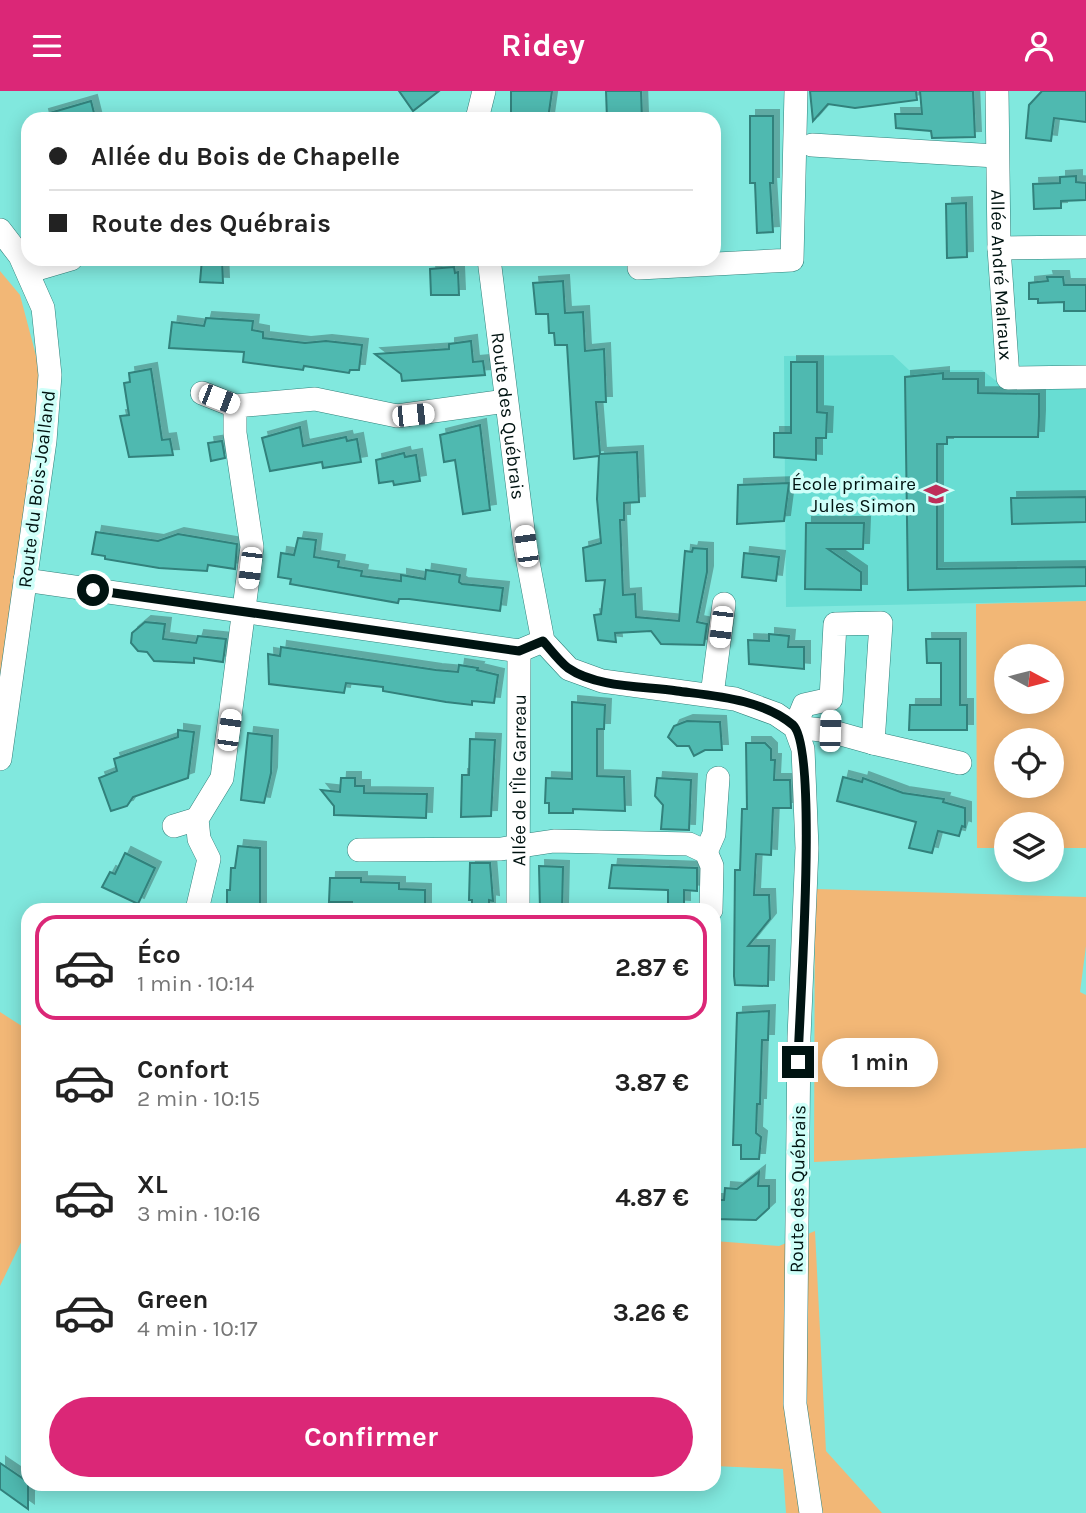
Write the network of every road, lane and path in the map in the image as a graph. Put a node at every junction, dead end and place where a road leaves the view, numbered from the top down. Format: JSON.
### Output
{"nodes":[{"id":1,"x":484,"y":91,"type":"edge"},
{"id":2,"x":796,"y":91,"type":"edge"},
{"id":3,"x":997,"y":91,"type":"edge"},
{"id":4,"x":479,"y":112,"type":"edge"},
{"id":5,"x":812,"y":145,"type":"dead end"},
{"id":6,"x":996,"y":156,"type":"junction"},
{"id":7,"x":0,"y":230,"type":"edge"},
{"id":8,"x":1086,"y":247,"type":"edge"},
{"id":9,"x":999,"y":248,"type":"junction"},
{"id":10,"x":21,"y":260,"type":"edge"},
{"id":11,"x":721,"y":264,"type":"edge"},
{"id":12,"x":25,"y":266,"type":"edge"},
{"id":13,"x":47,"y":266,"type":"edge"},
{"id":14,"x":490,"y":266,"type":"edge"},
{"id":15,"x":639,"y":266,"type":"edge"},
{"id":16,"x":677,"y":266,"type":"edge"},
{"id":17,"x":31,"y":275,"type":"junction"},
{"id":18,"x":1086,"y":377,"type":"edge"},
{"id":19,"x":202,"y":393,"type":"dead end"},
{"id":20,"x":506,"y":401,"type":"junction"},
{"id":21,"x":235,"y":405,"type":"junction"},
{"id":22,"x":25,"y":580,"type":"junction"},
{"id":23,"x":724,"y":604,"type":"dead end"},
{"id":24,"x":245,"y":611,"type":"junction"},
{"id":25,"x":543,"y":641,"type":"junction"},
{"id":26,"x":519,"y":651,"type":"junction"},
{"id":27,"x":712,"y":695,"type":"junction"},
{"id":28,"x":831,"y":699,"type":"junction"},
{"id":29,"x":795,"y":727,"type":"junction"},
{"id":30,"x":830,"y":731,"type":"junction"},
{"id":31,"x":873,"y":743,"type":"junction"},
{"id":32,"x":0,"y":759,"type":"edge"},
{"id":33,"x":960,"y":763,"type":"dead end"},
{"id":34,"x":718,"y":778,"type":"dead end"},
{"id":35,"x":197,"y":819,"type":"junction"},
{"id":36,"x":174,"y":827,"type":"dead end"},
{"id":37,"x":519,"y":845,"type":"junction"},
{"id":38,"x":359,"y":850,"type":"dead end"},
{"id":39,"x":706,"y":852,"type":"junction"},
{"id":40,"x":199,"y":903,"type":"edge"},
{"id":41,"x":518,"y":903,"type":"edge"},
{"id":42,"x":711,"y":903,"type":"edge"},
{"id":43,"x":811,"y":1513,"type":"edge"}],
"edges":[{"from":1,"to":4,"type":"street"},
{"from":2,"to":11,"type":"street"},
{"from":3,"to":6,"type":"street","name":"Allée André Malraux"},
{"from":5,"to":6,"type":"street"},
{"from":6,"to":9,"type":"street","name":"Allée André Malraux"},
{"from":7,"to":10,"type":"street","name":"Route du Bois-Joalland"},
{"from":8,"to":9,"type":"street"},
{"from":9,"to":18,"type":"street","name":"Allée André Malraux"},
{"from":12,"to":17,"type":"street","name":"Route du Bois-Joalland"},
{"from":13,"to":17,"type":"street"},
{"from":14,"to":20,"type":"street","name":"Route des Québrais"},
{"from":15,"to":16,"type":"street"},
{"from":17,"to":22,"type":"street","name":"Route du Bois-Joalland"},
{"from":19,"to":21,"type":"street"},
{"from":20,"to":21,"type":"street"},
{"from":20,"to":25,"type":"street","name":"Route des Québrais"},
{"from":21,"to":24,"type":"street"},
{"from":22,"to":24,"type":"street"},
{"from":22,"to":32,"type":"street","name":"Route du Bois-Joalland"},
{"from":23,"to":27,"type":"street"},
{"from":24,"to":26,"type":"street"},
{"from":24,"to":35,"type":"street"},
{"from":25,"to":26,"type":"street"},
{"from":25,"to":27,"type":"street"},
{"from":26,"to":37,"type":"street","name":"Allée de l'Île Garreau"},
{"from":27,"to":29,"type":"street"},
{"from":28,"to":29,"type":"street"},
{"from":28,"to":30,"type":"street"},
{"from":28,"to":31,"type":"street"},
{"from":29,"to":30,"type":"street"},
{"from":29,"to":43,"type":"street","name":"Route des Québrais"},
{"from":30,"to":31,"type":"street"},
{"from":31,"to":33,"type":"street"},
{"from":34,"to":39,"type":"street"},
{"from":35,"to":36,"type":"street"},
{"from":35,"to":40,"type":"street"},
{"from":37,"to":38,"type":"street"},
{"from":37,"to":39,"type":"street"},
{"from":37,"to":41,"type":"street","name":"Allée de l'Île Garreau"},
{"from":39,"to":42,"type":"street"}]}
